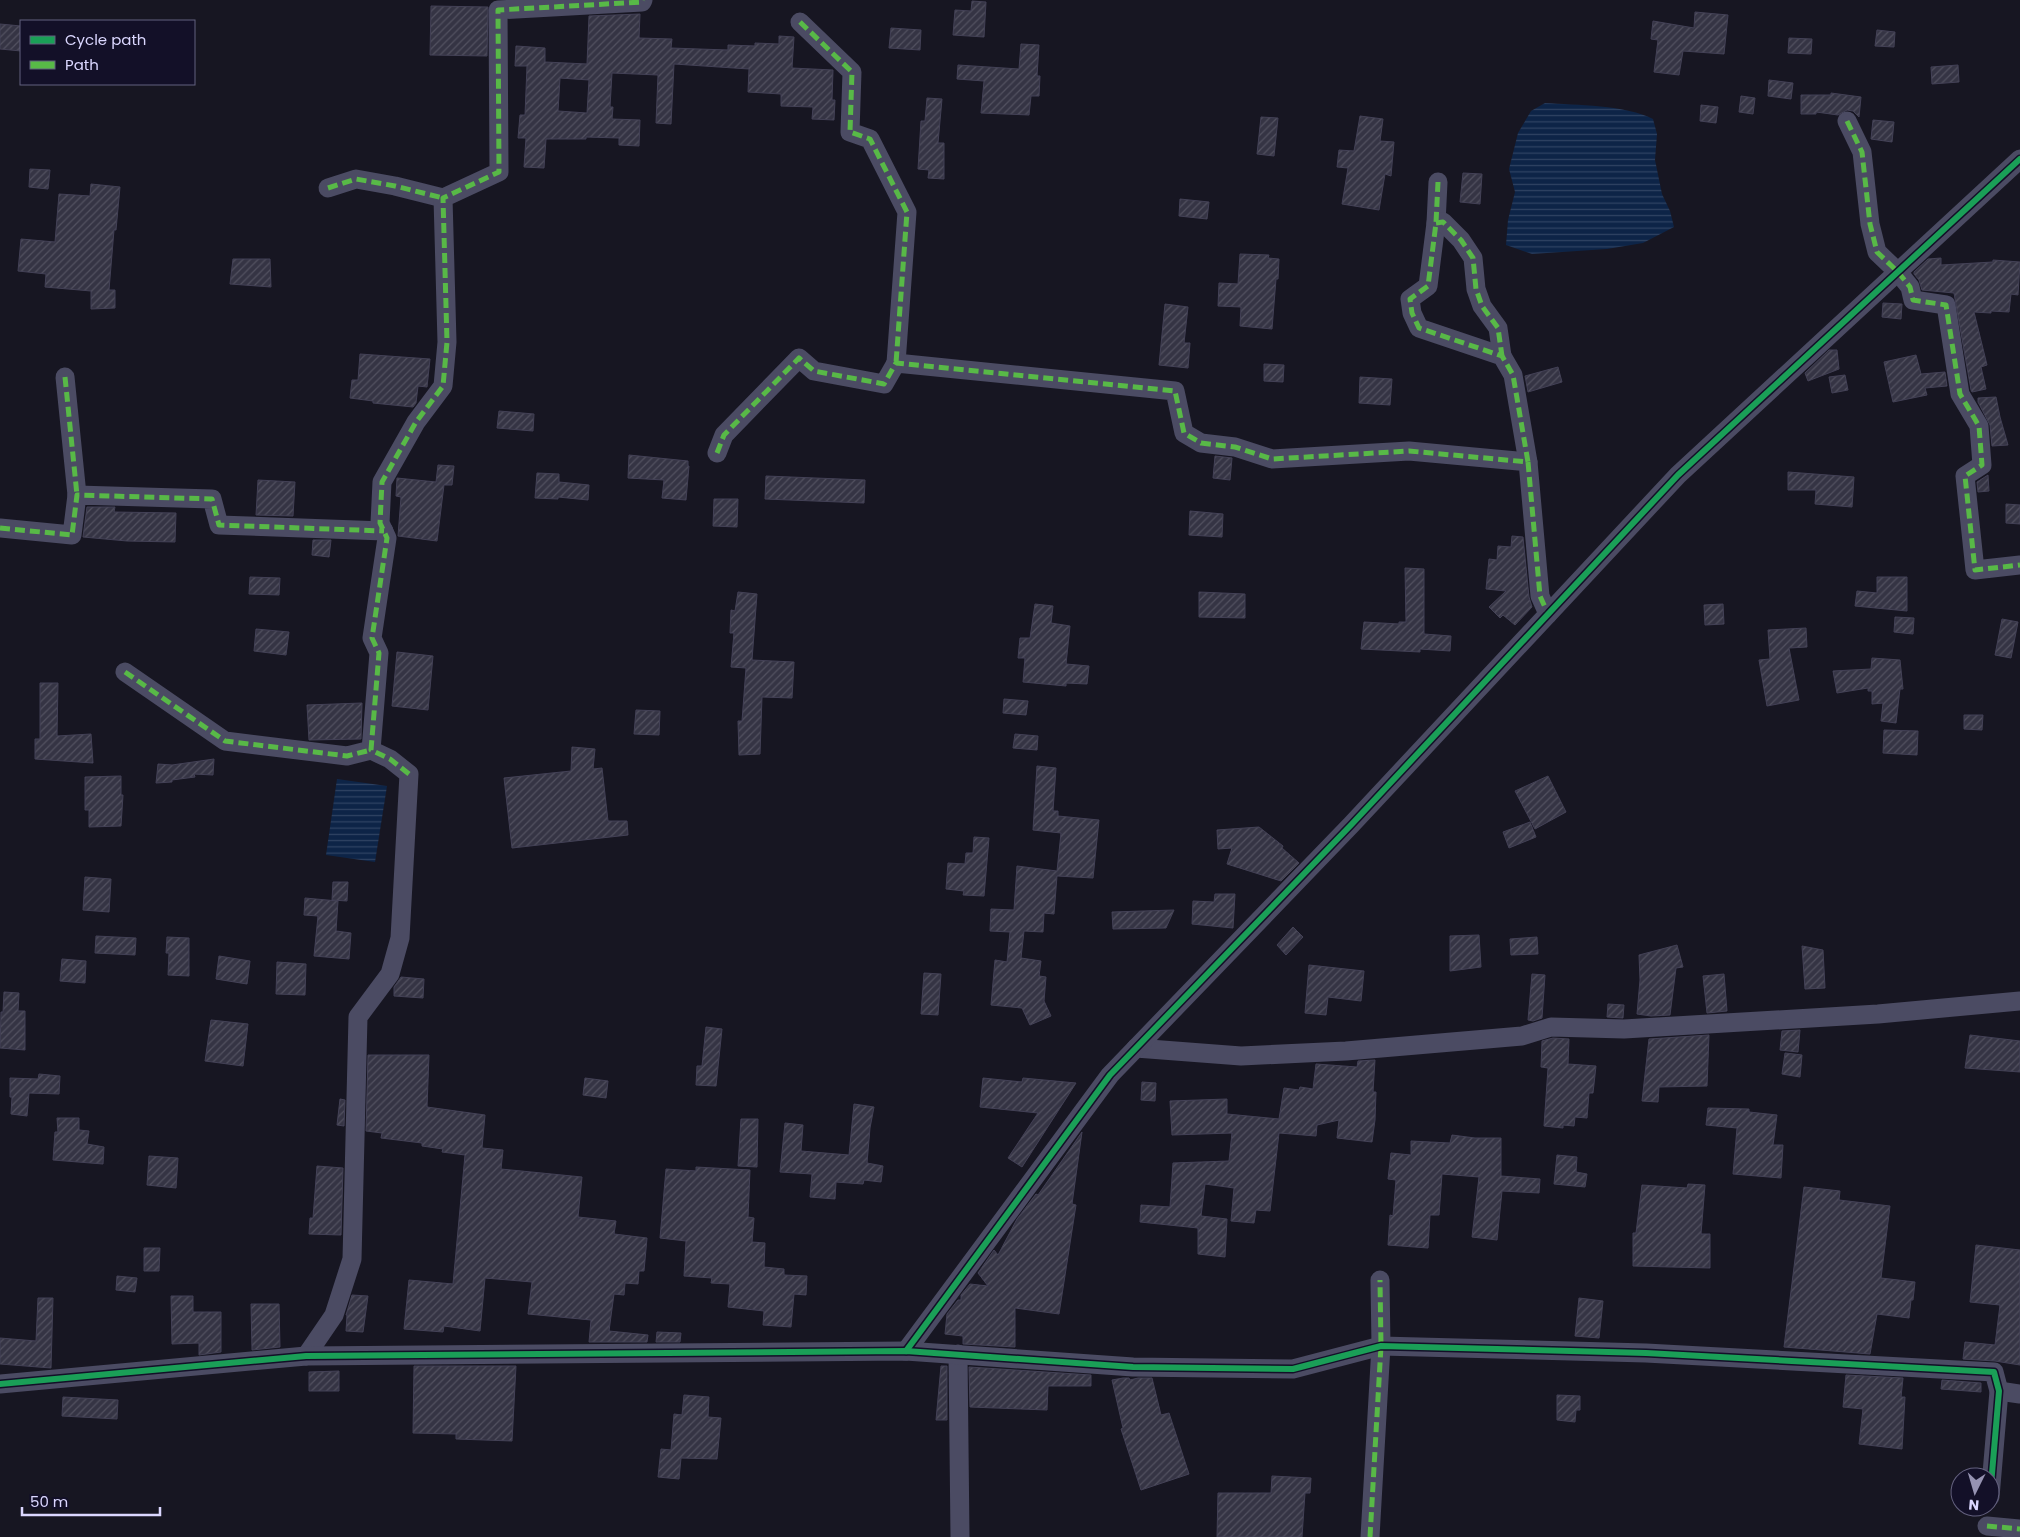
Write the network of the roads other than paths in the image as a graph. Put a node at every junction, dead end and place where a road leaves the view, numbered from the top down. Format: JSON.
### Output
{"nodes":[{"id":1,"x":643,"y":0,"type":"edge"},
{"id":2,"x":800,"y":22,"type":"dead end"},
{"id":3,"x":1847,"y":121,"type":"dead end"},
{"id":4,"x":2020,"y":160,"type":"edge"},
{"id":5,"x":1438,"y":182,"type":"dead end"},
{"id":6,"x":328,"y":188,"type":"dead end"},
{"id":7,"x":443,"y":198,"type":"junction"},
{"id":8,"x":1436,"y":223,"type":"junction"},
{"id":9,"x":1898,"y":272,"type":"junction"},
{"id":10,"x":1502,"y":356,"type":"junction"},
{"id":11,"x":896,"y":362,"type":"junction"},
{"id":12,"x":65,"y":377,"type":"dead end"},
{"id":13,"x":717,"y":454,"type":"dead end"},
{"id":14,"x":1528,"y":462,"type":"junction"},
{"id":15,"x":77,"y":495,"type":"junction"},
{"id":16,"x":0,"y":528,"type":"edge"},
{"id":17,"x":384,"y":531,"type":"junction"},
{"id":18,"x":2020,"y":565,"type":"edge"},
{"id":19,"x":1548,"y":614,"type":"junction"},
{"id":20,"x":125,"y":672,"type":"dead end"},
{"id":21,"x":372,"y":750,"type":"junction"},
{"id":22,"x":2020,"y":1001,"type":"edge"},
{"id":23,"x":1136,"y":1048,"type":"junction"},
{"id":24,"x":1380,"y":1280,"type":"dead end"},
{"id":25,"x":1381,"y":1346,"type":"junction"},
{"id":26,"x":906,"y":1350,"type":"junction"},
{"id":27,"x":958,"y":1354,"type":"junction"},
{"id":28,"x":306,"y":1356,"type":"junction"},
{"id":29,"x":0,"y":1384,"type":"edge"},
{"id":30,"x":2000,"y":1391,"type":"junction"},
{"id":31,"x":2020,"y":1394,"type":"edge"},
{"id":32,"x":1993,"y":1467,"type":"edge"},
{"id":33,"x":1988,"y":1517,"type":"edge"},
{"id":34,"x":2020,"y":1529,"type":"edge"},
{"id":35,"x":1986,"y":1531,"type":"edge"},
{"id":36,"x":960,"y":1537,"type":"edge"},
{"id":37,"x":1370,"y":1537,"type":"edge"}],
"edges":[{"from":1,"to":7,"type":"street"},
{"from":2,"to":11,"type":"street"},
{"from":3,"to":9,"type":"street"},
{"from":4,"to":9,"type":"street"},
{"from":5,"to":8,"type":"street"},
{"from":6,"to":7,"type":"street"},
{"from":7,"to":17,"type":"street"},
{"from":8,"to":10,"type":"street"},
{"from":8,"to":10,"type":"street"},
{"from":9,"to":18,"type":"street"},
{"from":9,"to":19,"type":"street"},
{"from":10,"to":14,"type":"street"},
{"from":11,"to":13,"type":"street"},
{"from":11,"to":14,"type":"street"},
{"from":12,"to":15,"type":"street"},
{"from":14,"to":19,"type":"street"},
{"from":15,"to":16,"type":"street"},
{"from":15,"to":17,"type":"street"},
{"from":17,"to":21,"type":"street"},
{"from":19,"to":23,"type":"street"},
{"from":20,"to":21,"type":"street"},
{"from":21,"to":28,"type":"street"},
{"from":22,"to":23,"type":"street"},
{"from":23,"to":26,"type":"street"},
{"from":24,"to":25,"type":"street"},
{"from":25,"to":27,"type":"street"},
{"from":25,"to":30,"type":"street"},
{"from":25,"to":37,"type":"street"},
{"from":26,"to":27,"type":"street"},
{"from":26,"to":28,"type":"street"},
{"from":27,"to":36,"type":"street"},
{"from":28,"to":29,"type":"street"},
{"from":30,"to":31,"type":"street"},
{"from":30,"to":32,"type":"street"},
{"from":33,"to":35,"type":"street"},
{"from":34,"to":35,"type":"street"}]}
